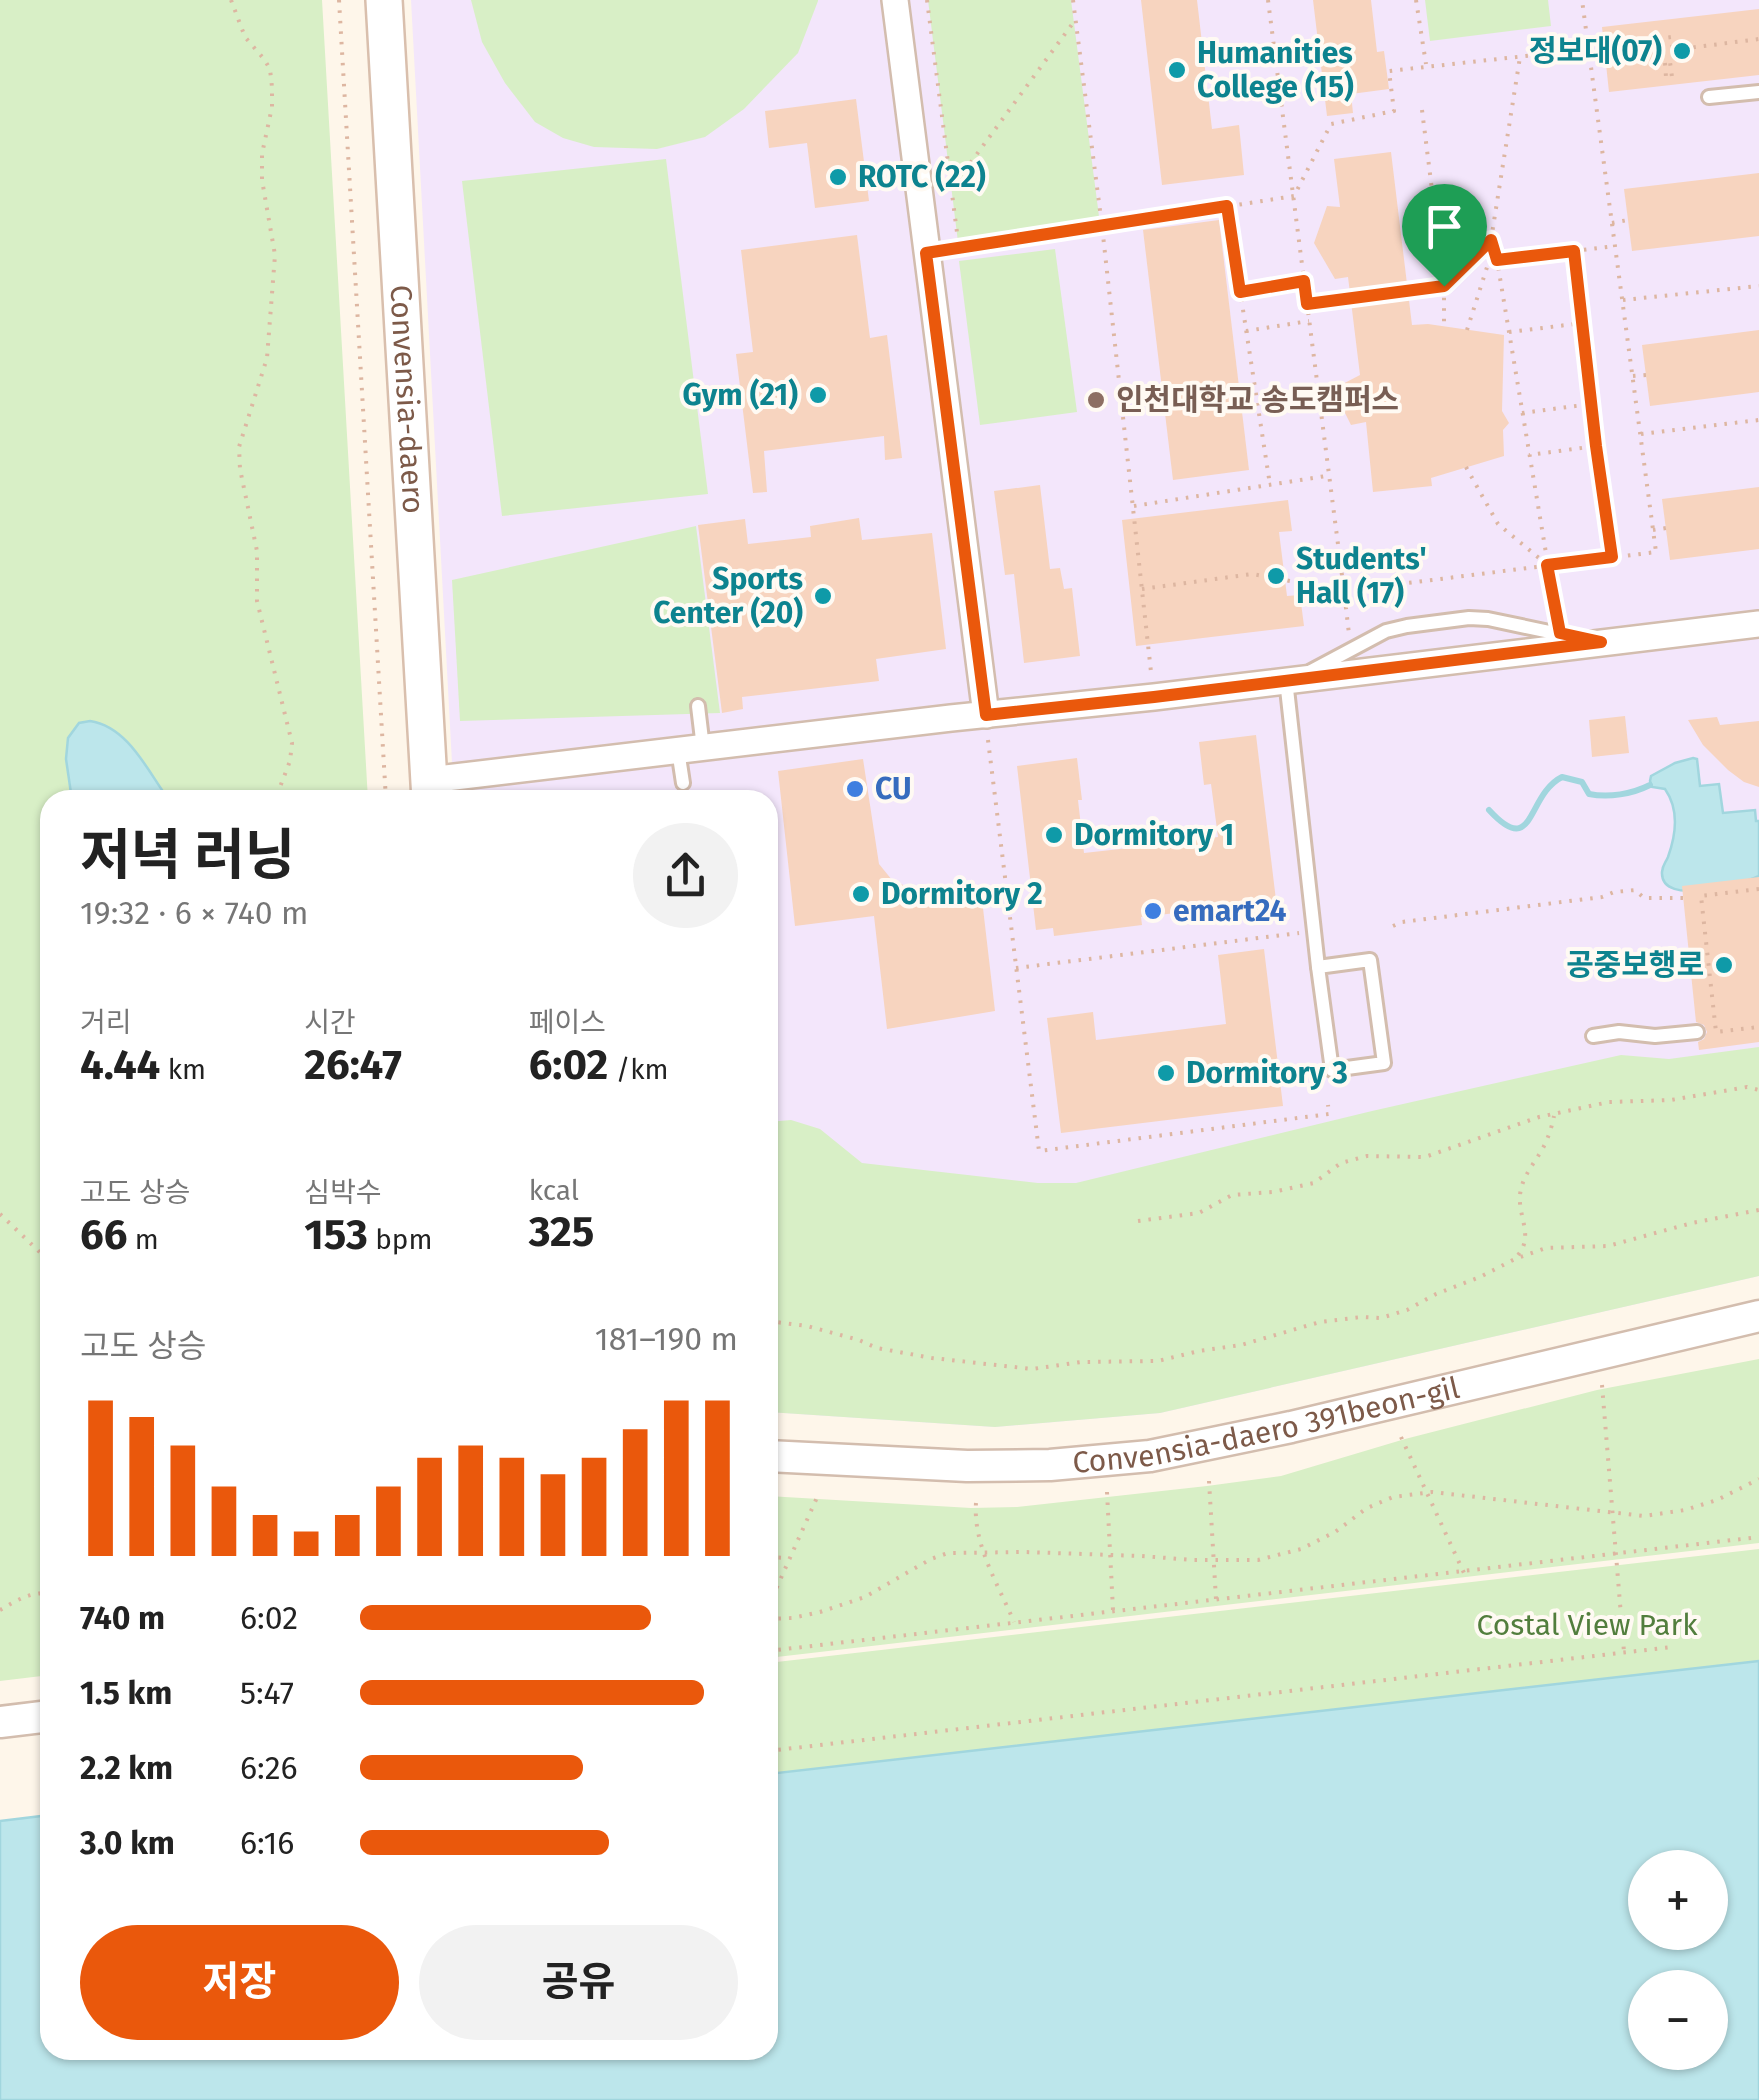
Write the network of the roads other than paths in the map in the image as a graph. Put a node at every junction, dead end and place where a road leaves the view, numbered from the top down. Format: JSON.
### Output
{"nodes":[{"id":1,"x":361,"y":0,"type":"edge"},
{"id":2,"x":384,"y":0,"type":"edge"},
{"id":3,"x":895,"y":0,"type":"edge"},
{"id":4,"x":1759,"y":92,"type":"edge"},
{"id":5,"x":1709,"y":97,"type":"dead end"},
{"id":6,"x":1759,"y":624,"type":"edge"},
{"id":7,"x":1601,"y":642,"type":"junction"},
{"id":8,"x":1291,"y":680,"type":"junction"},
{"id":9,"x":698,"y":706,"type":"dead end"},
{"id":10,"x":987,"y":728,"type":"junction"},
{"id":11,"x":690,"y":749,"type":"junction"},
{"id":12,"x":683,"y":783,"type":"dead end"},
{"id":13,"x":422,"y":790,"type":"edge"},
{"id":14,"x":422,"y":790,"type":"edge"},
{"id":15,"x":446,"y":790,"type":"edge"},
{"id":16,"x":1318,"y":967,"type":"junction"},
{"id":17,"x":1697,"y":1032,"type":"dead end"},
{"id":18,"x":1593,"y":1036,"type":"dead end"},
{"id":19,"x":1759,"y":1316,"type":"edge"},
{"id":20,"x":778,"y":1457,"type":"edge"},
{"id":21,"x":40,"y":1717,"type":"edge"},
{"id":22,"x":0,"y":1722,"type":"edge"}],
"edges":[{"from":1,"to":13,"type":"main road","name":"Convensia-daero"},
{"from":2,"to":14,"type":"main road","name":"Convensia-daero"},
{"from":3,"to":10,"type":"street"},
{"from":4,"to":5,"type":"lane"},
{"from":6,"to":7,"type":"street"},
{"from":7,"to":8,"type":"street"},
{"from":7,"to":8,"type":"lane"},
{"from":8,"to":10,"type":"street"},
{"from":8,"to":16,"type":"lane"},
{"from":9,"to":11,"type":"lane"},
{"from":10,"to":11,"type":"street"},
{"from":11,"to":12,"type":"lane"},
{"from":11,"to":15,"type":"street"},
{"from":16,"to":16,"type":"lane"},
{"from":17,"to":18,"type":"lane"},
{"from":19,"to":20,"type":"street","name":"Convensia-daero 391beon-gil"},
{"from":21,"to":22,"type":"street"}]}
